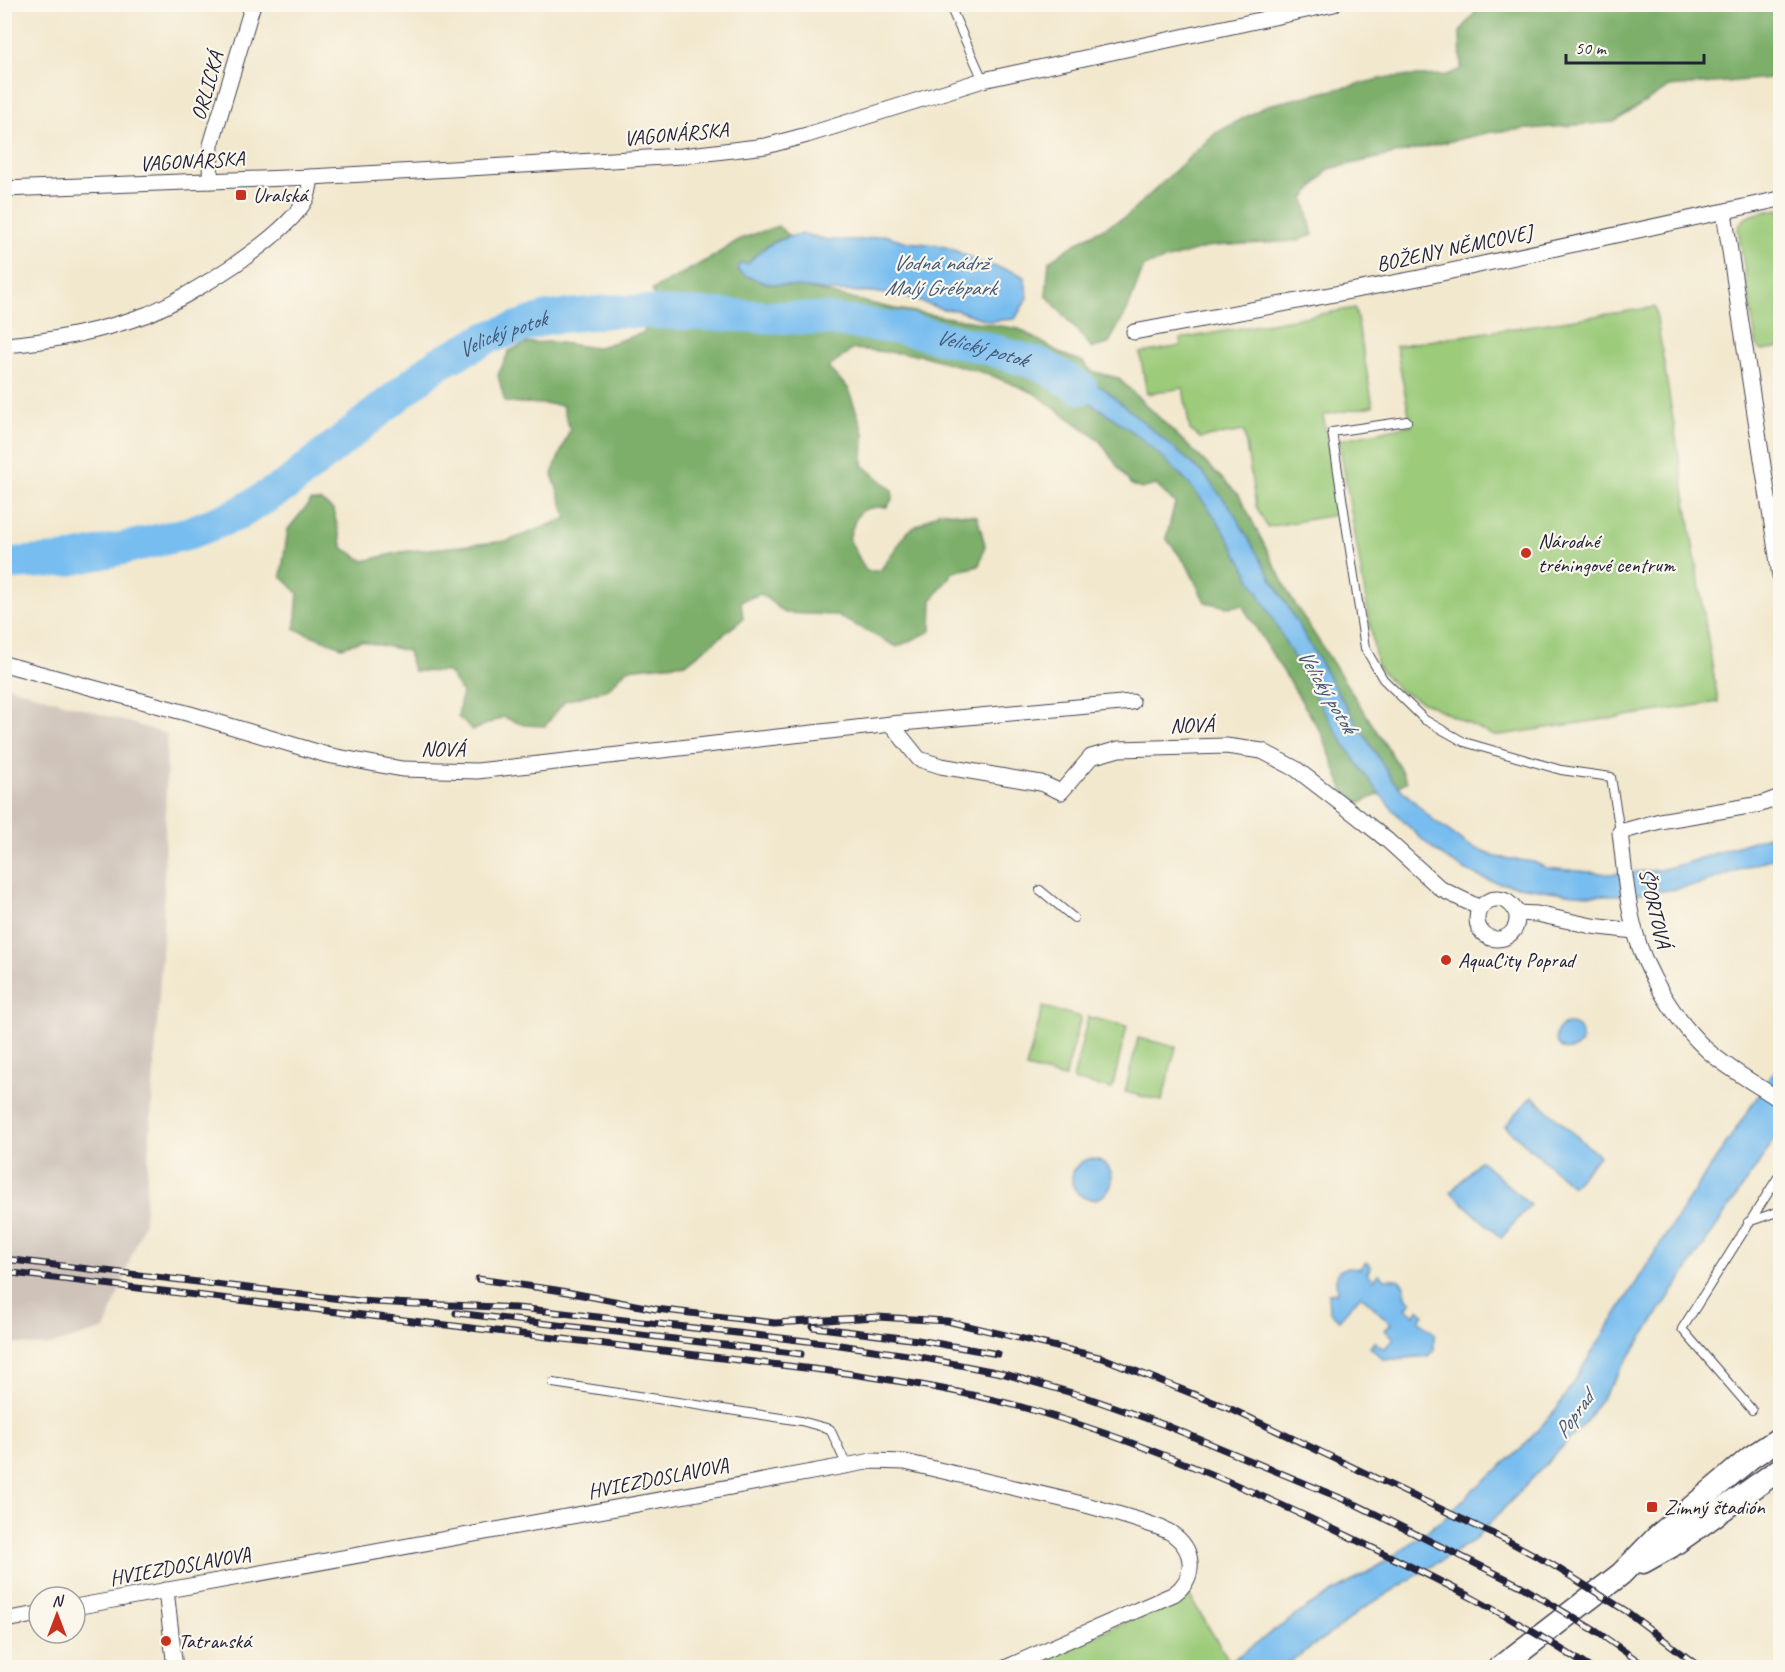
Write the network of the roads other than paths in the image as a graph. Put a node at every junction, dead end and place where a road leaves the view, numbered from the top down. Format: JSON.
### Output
{"nodes":[{"id":1,"x":252,"y":4,"type":"edge"},
{"id":2,"x":949,"y":4,"type":"edge"},
{"id":3,"x":1334,"y":4,"type":"edge"},
{"id":4,"x":983,"y":80,"type":"junction"},
{"id":5,"x":311,"y":177,"type":"junction"},
{"id":6,"x":210,"y":181,"type":"junction"},
{"id":7,"x":4,"y":189,"type":"edge"},
{"id":8,"x":1780,"y":199,"type":"edge"},
{"id":9,"x":1724,"y":212,"type":"junction"},
{"id":10,"x":1134,"y":332,"type":"dead end"},
{"id":11,"x":4,"y":345,"type":"edge"},
{"id":12,"x":1407,"y":421,"type":"dead end"},
{"id":13,"x":1780,"y":576,"type":"edge"},
{"id":14,"x":4,"y":664,"type":"edge"},
{"id":15,"x":1132,"y":702,"type":"dead end"},
{"id":16,"x":891,"y":724,"type":"junction"},
{"id":17,"x":1780,"y":797,"type":"edge"},
{"id":18,"x":1620,"y":832,"type":"junction"},
{"id":19,"x":1040,"y":890,"type":"dead end"},
{"id":20,"x":1480,"y":908,"type":"junction"},
{"id":21,"x":1517,"y":913,"type":"junction"},
{"id":22,"x":1074,"y":918,"type":"dead end"},
{"id":23,"x":1634,"y":931,"type":"junction"},
{"id":24,"x":1780,"y":1100,"type":"edge"},
{"id":25,"x":1780,"y":1174,"type":"edge"},
{"id":26,"x":1780,"y":1211,"type":"edge"},
{"id":27,"x":1748,"y":1222,"type":"junction"},
{"id":28,"x":553,"y":1383,"type":"dead end"},
{"id":29,"x":1752,"y":1410,"type":"dead end"},
{"id":30,"x":1780,"y":1438,"type":"edge"},
{"id":31,"x":846,"y":1464,"type":"junction"},
{"id":32,"x":1780,"y":1469,"type":"edge"},
{"id":33,"x":1621,"y":1574,"type":"junction"},
{"id":34,"x":166,"y":1590,"type":"junction"},
{"id":35,"x":87,"y":1605,"type":"edge"},
{"id":36,"x":27,"y":1616,"type":"edge"},
{"id":37,"x":4,"y":1620,"type":"edge"},
{"id":38,"x":175,"y":1668,"type":"edge"},
{"id":39,"x":1005,"y":1668,"type":"edge"},
{"id":40,"x":1499,"y":1668,"type":"edge"}],
"edges":[{"from":1,"to":6,"type":"street","name":"ORLICKÁ"},
{"from":2,"to":4,"type":"lane"},
{"from":3,"to":4,"type":"street","name":"VAGONÁRSKA"},
{"from":4,"to":5,"type":"street","name":"VAGONÁRSKA"},
{"from":5,"to":6,"type":"street","name":"VAGONÁRSKA"},
{"from":5,"to":11,"type":"street"},
{"from":6,"to":7,"type":"street","name":"VAGONÁRSKA"},
{"from":8,"to":9,"type":"street","name":"BOŽENY NĚMCOVEJ"},
{"from":9,"to":10,"type":"street","name":"BOŽENY NĚMCOVEJ"},
{"from":9,"to":13,"type":"street"},
{"from":12,"to":18,"type":"lane"},
{"from":14,"to":16,"type":"street","name":"NOVÁ"},
{"from":15,"to":16,"type":"street","name":"NOVÁ"},
{"from":16,"to":20,"type":"street","name":"NOVÁ"},
{"from":17,"to":18,"type":"street"},
{"from":18,"to":23,"type":"street","name":"ŠPORTOVÁ"},
{"from":19,"to":22,"type":"lane"},
{"from":20,"to":21,"type":"street"},
{"from":20,"to":21,"type":"street"},
{"from":21,"to":23,"type":"street"},
{"from":23,"to":24,"type":"street","name":"ŠPORTOVÁ"},
{"from":25,"to":27,"type":"lane"},
{"from":26,"to":27,"type":"lane"},
{"from":27,"to":29,"type":"lane"},
{"from":28,"to":31,"type":"lane"},
{"from":30,"to":33,"type":"main road"},
{"from":31,"to":34,"type":"street","name":"HVIEZDOSLAVOVA"},
{"from":31,"to":39,"type":"street","name":"HVIEZDOSLAVOVA"},
{"from":32,"to":33,"type":"main road"},
{"from":33,"to":40,"type":"main road"},
{"from":34,"to":35,"type":"street","name":"HVIEZDOSLAVOVA"},
{"from":34,"to":38,"type":"street"},
{"from":36,"to":37,"type":"street"}]}
